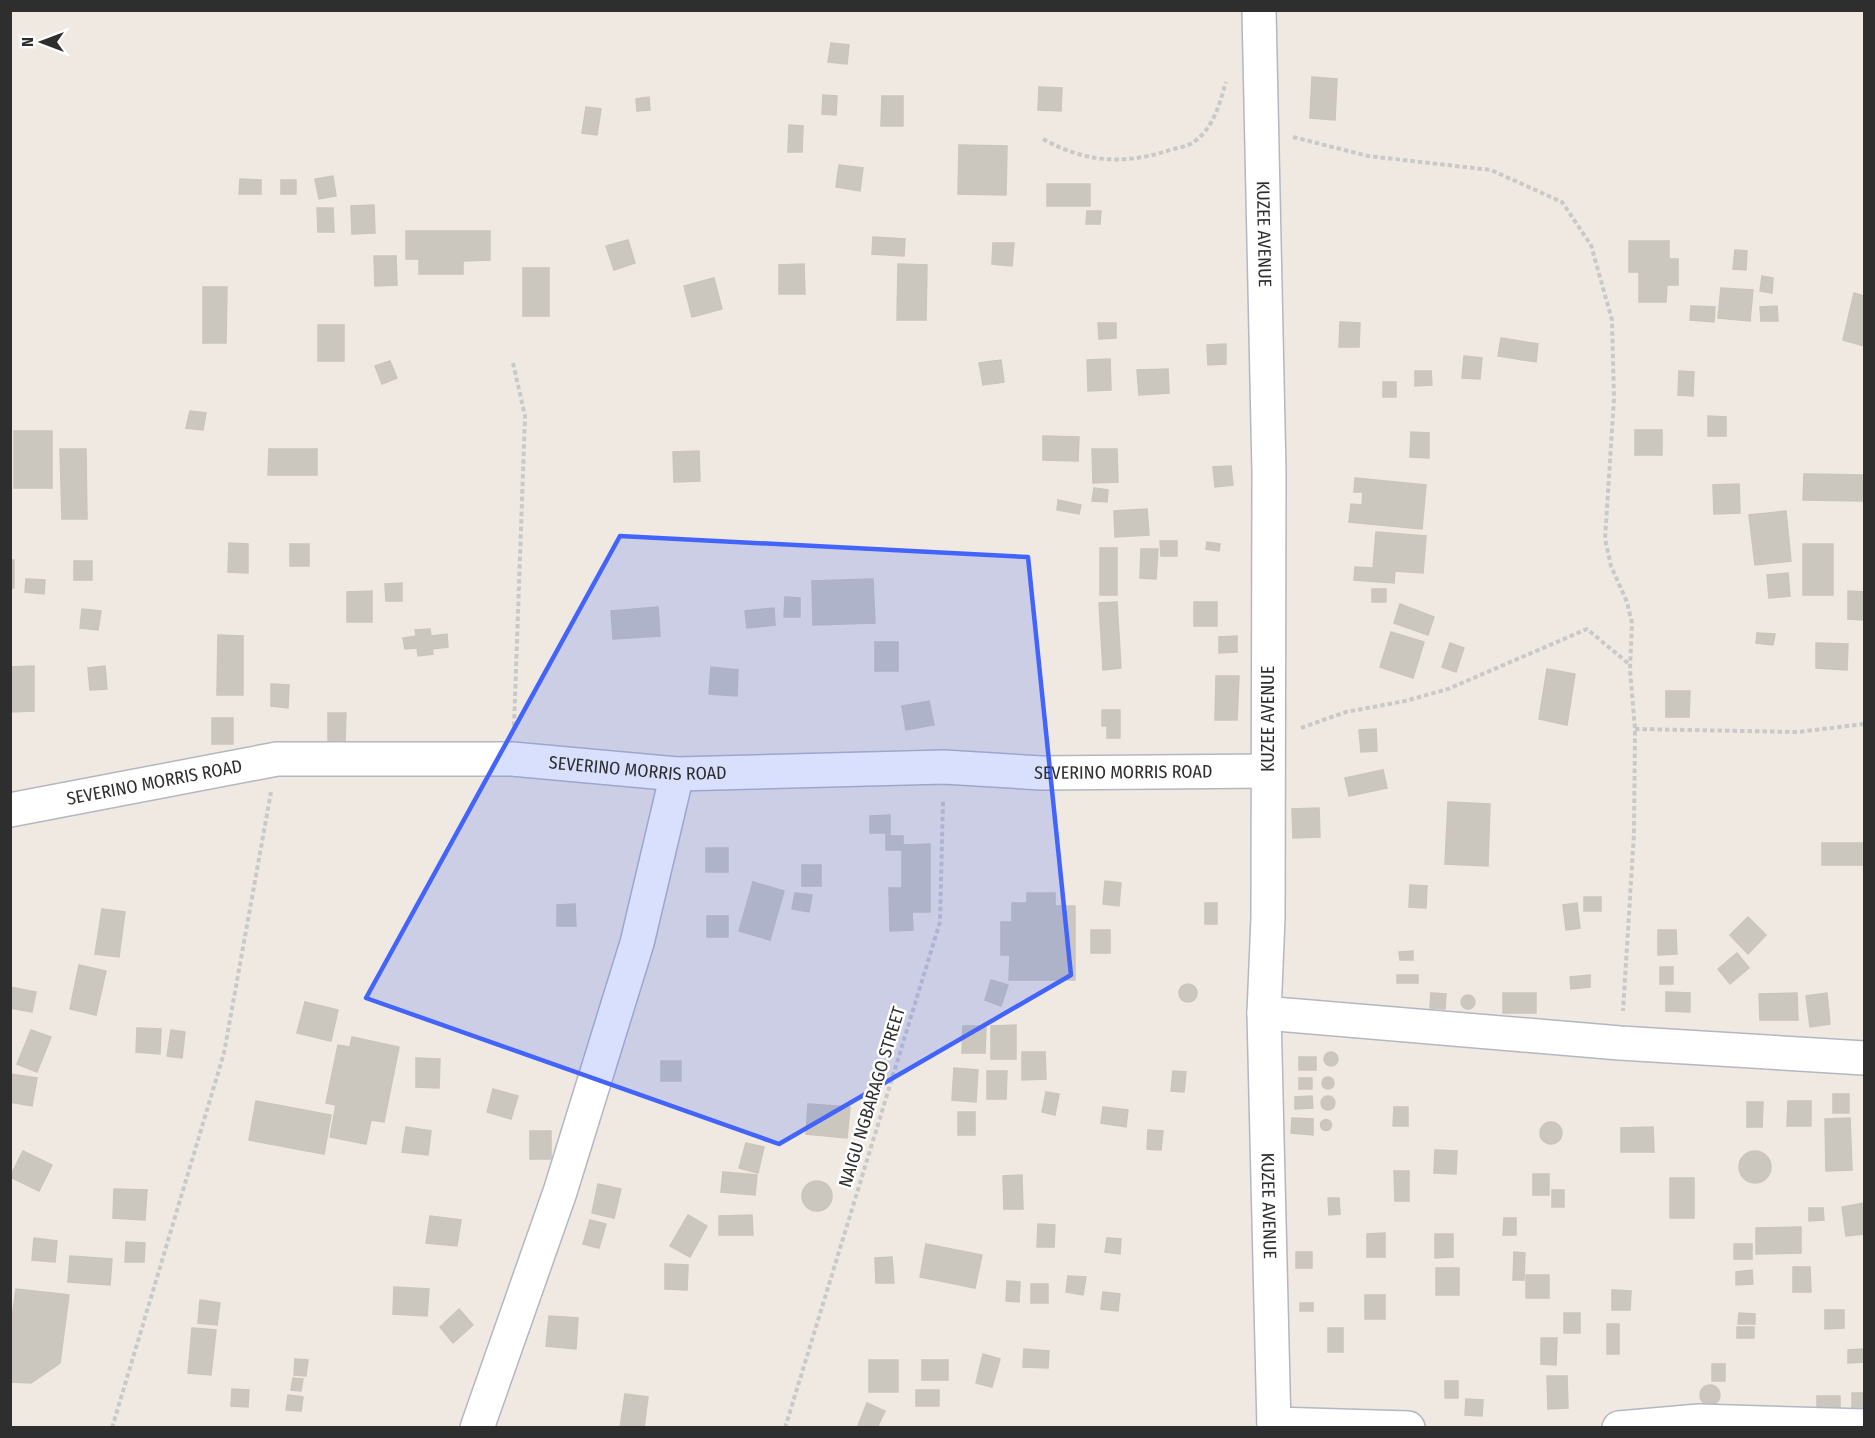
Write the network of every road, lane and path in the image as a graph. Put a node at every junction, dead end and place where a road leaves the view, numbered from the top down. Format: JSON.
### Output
{"nodes":[{"id":1,"x":1259,"y":10,"type":"edge"},
{"id":2,"x":1228,"y":76,"type":"dead end"},
{"id":3,"x":1260,"y":128,"type":"junction"},
{"id":4,"x":1043,"y":139,"type":"dead end"},
{"id":5,"x":513,"y":363,"type":"dead end"},
{"id":6,"x":1630,"y":664,"type":"junction"},
{"id":7,"x":1864,"y":724,"type":"edge"},
{"id":8,"x":1635,"y":729,"type":"junction"},
{"id":9,"x":1268,"y":755,"type":"junction"},
{"id":10,"x":277,"y":759,"type":"junction"},
{"id":11,"x":512,"y":759,"type":"junction"},
{"id":12,"x":944,"y":767,"type":"junction"},
{"id":13,"x":677,"y":774,"type":"junction"},
{"id":14,"x":10,"y":810,"type":"edge"},
{"id":15,"x":1264,"y":1012,"type":"junction"},
{"id":16,"x":1620,"y":1042,"type":"junction"},
{"id":17,"x":1864,"y":1058,"type":"edge"},
{"id":18,"x":1274,"y":1426,"type":"edge"},
{"id":19,"x":1864,"y":1426,"type":"edge"},
{"id":20,"x":112,"y":1428,"type":"edge"},
{"id":21,"x":477,"y":1428,"type":"edge"},
{"id":22,"x":785,"y":1428,"type":"edge"},
{"id":23,"x":1408,"y":1428,"type":"edge"},
{"id":24,"x":1619,"y":1428,"type":"edge"}],
"edges":[{"from":1,"to":3,"type":"street","name":"KUZEE AVENUE"},
{"from":2,"to":4,"type":"path"},
{"from":3,"to":6,"type":"path"},
{"from":3,"to":9,"type":"street","name":"KUZEE AVENUE"},
{"from":5,"to":11,"type":"path"},
{"from":6,"to":8,"type":"path"},
{"from":6,"to":9,"type":"path"},
{"from":7,"to":8,"type":"path"},
{"from":8,"to":16,"type":"path"},
{"from":9,"to":12,"type":"street","name":"SEVERINO MORRIS ROAD"},
{"from":9,"to":15,"type":"street","name":"KUZEE AVENUE"},
{"from":10,"to":11,"type":"street","name":"SEVERINO MORRIS ROAD"},
{"from":10,"to":14,"type":"street","name":"SEVERINO MORRIS ROAD"},
{"from":10,"to":20,"type":"path"},
{"from":11,"to":13,"type":"street","name":"SEVERINO MORRIS ROAD"},
{"from":12,"to":13,"type":"street","name":"SEVERINO MORRIS ROAD"},
{"from":12,"to":22,"type":"path","name":"NAIGU NGBARAGO STREET"},
{"from":13,"to":21,"type":"street"},
{"from":15,"to":16,"type":"street"},
{"from":15,"to":18,"type":"street","name":"KUZEE AVENUE"},
{"from":16,"to":17,"type":"street"},
{"from":18,"to":23,"type":"street"},
{"from":19,"to":24,"type":"street"}]}
